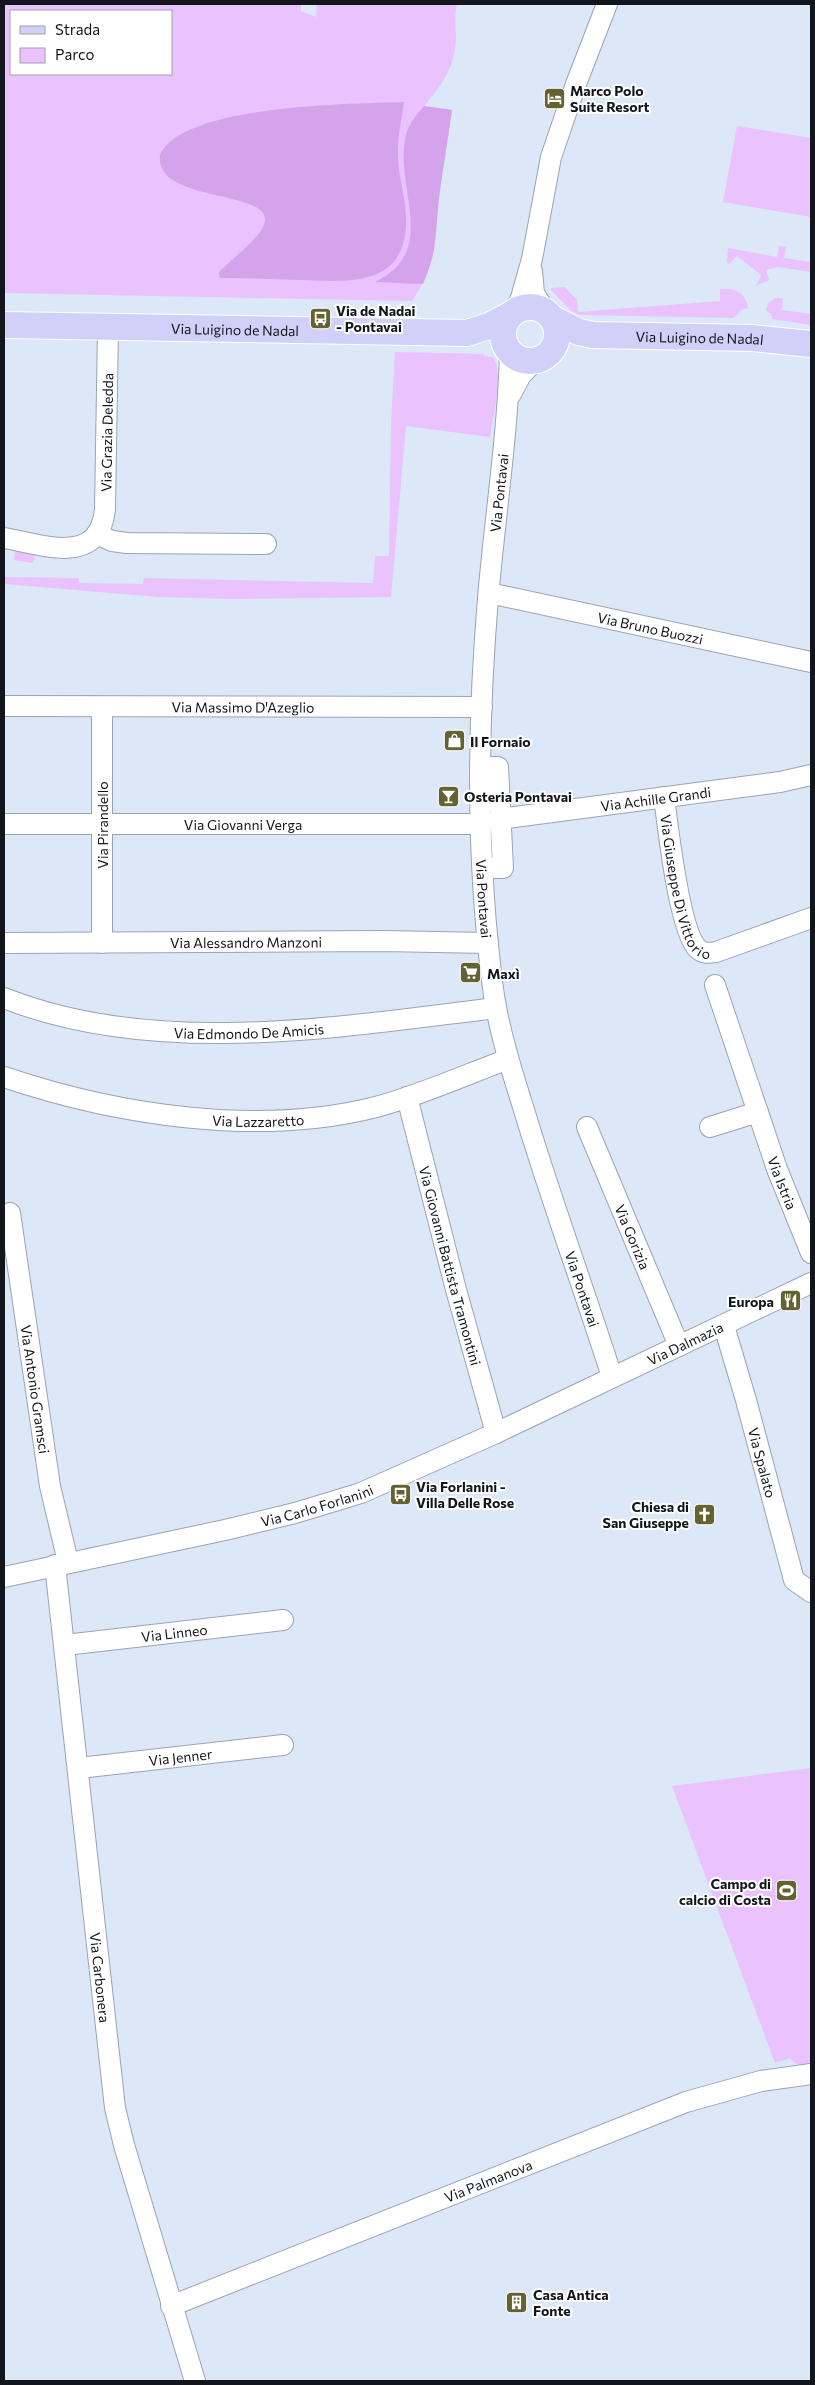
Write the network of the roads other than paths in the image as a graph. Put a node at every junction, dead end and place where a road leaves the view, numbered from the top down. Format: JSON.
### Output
{"nodes":[{"id":1,"x":607,"y":4,"type":"edge"},
{"id":2,"x":532,"y":259,"type":"junction"},
{"id":3,"x":512,"y":314,"type":"junction"},
{"id":4,"x":549,"y":315,"type":"junction"},
{"id":5,"x":4,"y":325,"type":"edge"},
{"id":6,"x":108,"y":328,"type":"junction"},
{"id":7,"x":467,"y":333,"type":"junction"},
{"id":8,"x":589,"y":335,"type":"junction"},
{"id":9,"x":811,"y":344,"type":"edge"},
{"id":10,"x":508,"y":350,"type":"junction"},
{"id":11,"x":544,"y":355,"type":"junction"},
{"id":12,"x":509,"y":401,"type":"junction"},
{"id":13,"x":97,"y":534,"type":"junction"},
{"id":14,"x":4,"y":538,"type":"edge"},
{"id":15,"x":266,"y":544,"type":"dead end"},
{"id":16,"x":488,"y":593,"type":"junction"},
{"id":17,"x":811,"y":662,"type":"edge"},
{"id":18,"x":4,"y":706,"type":"edge"},
{"id":19,"x":102,"y":707,"type":"junction"},
{"id":20,"x":482,"y":707,"type":"junction"},
{"id":21,"x":811,"y":775,"type":"edge"},
{"id":22,"x":664,"y":797,"type":"junction"},
{"id":23,"x":491,"y":822,"type":"junction"},
{"id":24,"x":4,"y":824,"type":"edge"},
{"id":25,"x":102,"y":825,"type":"junction"},
{"id":26,"x":811,"y":918,"type":"edge"},
{"id":27,"x":4,"y":943,"type":"edge"},
{"id":28,"x":102,"y":943,"type":"junction"},
{"id":29,"x":488,"y":943,"type":"junction"},
{"id":30,"x":715,"y":985,"type":"dead end"},
{"id":31,"x":4,"y":998,"type":"edge"},
{"id":32,"x":496,"y":1008,"type":"junction"},
{"id":33,"x":508,"y":1059,"type":"junction"},
{"id":34,"x":4,"y":1077,"type":"edge"},
{"id":35,"x":407,"y":1097,"type":"junction"},
{"id":36,"x":758,"y":1112,"type":"junction"},
{"id":37,"x":587,"y":1127,"type":"dead end"},
{"id":38,"x":710,"y":1127,"type":"dead end"},
{"id":39,"x":10,"y":1213,"type":"dead end"},
{"id":40,"x":811,"y":1253,"type":"edge"},
{"id":41,"x":811,"y":1283,"type":"edge"},
{"id":42,"x":724,"y":1326,"type":"junction"},
{"id":43,"x":679,"y":1346,"type":"junction"},
{"id":44,"x":612,"y":1377,"type":"junction"},
{"id":45,"x":496,"y":1433,"type":"junction"},
{"id":46,"x":61,"y":1564,"type":"junction"},
{"id":47,"x":4,"y":1577,"type":"edge"},
{"id":48,"x":810,"y":1593,"type":"edge"},
{"id":49,"x":283,"y":1620,"type":"dead end"},
{"id":50,"x":65,"y":1645,"type":"junction"},
{"id":51,"x":283,"y":1746,"type":"dead end"},
{"id":52,"x":79,"y":1768,"type":"junction"},
{"id":53,"x":811,"y":2074,"type":"edge"},
{"id":54,"x":171,"y":2306,"type":"junction"},
{"id":55,"x":195,"y":2381,"type":"edge"}],
"edges":[{"from":1,"to":2,"type":"street"},
{"from":2,"to":3,"type":"street"},
{"from":2,"to":4,"type":"street"},
{"from":3,"to":4,"type":"main road"},
{"from":3,"to":7,"type":"main road","name":"Via Luigino de Nadal"},
{"from":3,"to":10,"type":"main road"},
{"from":4,"to":8,"type":"main road","name":"Via Luigino de Nadal"},
{"from":4,"to":11,"type":"main road"},
{"from":5,"to":6,"type":"main road","name":"Via Luigino de Nadal"},
{"from":6,"to":7,"type":"main road","name":"Via Luigino de Nadal"},
{"from":6,"to":13,"type":"street","name":"Via Grazia Deledda"},
{"from":7,"to":10,"type":"main road","name":"Via Luigino de Nadal"},
{"from":8,"to":9,"type":"main road","name":"Via Luigino de Nadal"},
{"from":8,"to":11,"type":"main road","name":"Via Luigino de Nadal"},
{"from":10,"to":11,"type":"main road"},
{"from":10,"to":12,"type":"street","name":"Via Pontavai"},
{"from":11,"to":12,"type":"street","name":"Via Pontavai"},
{"from":12,"to":16,"type":"street","name":"Via Pontavai"},
{"from":13,"to":14,"type":"street"},
{"from":13,"to":15,"type":"street"},
{"from":16,"to":17,"type":"street","name":"Via Bruno Buozzi"},
{"from":16,"to":20,"type":"street","name":"Via Pontavai"},
{"from":18,"to":19,"type":"street","name":"Via Massimo D'Azeglio"},
{"from":19,"to":20,"type":"street","name":"Via Massimo D'Azeglio"},
{"from":19,"to":25,"type":"street","name":"Via Pirandello"},
{"from":20,"to":23,"type":"street","name":"Via Pontavai"},
{"from":21,"to":22,"type":"street","name":"Via Achille Grandi"},
{"from":22,"to":23,"type":"street","name":"Via Achille Grandi"},
{"from":22,"to":26,"type":"street","name":"Via Giuseppe Di Vittorio"},
{"from":23,"to":25,"type":"street","name":"Via Giovanni Verga"},
{"from":23,"to":29,"type":"street","name":"Via Pontavai"},
{"from":24,"to":25,"type":"street","name":"Via Giovanni Verga"},
{"from":25,"to":28,"type":"street","name":"Via Pirandello"},
{"from":27,"to":28,"type":"street","name":"Via Alessandro Manzoni"},
{"from":28,"to":29,"type":"street","name":"Via Alessandro Manzoni"},
{"from":29,"to":32,"type":"street","name":"Via Pontavai"},
{"from":30,"to":36,"type":"street","name":"Via Istria"},
{"from":31,"to":32,"type":"street","name":"Via Edmondo De Amicis"},
{"from":32,"to":33,"type":"street","name":"Via Pontavai"},
{"from":33,"to":35,"type":"street","name":"Via Lazzaretto"},
{"from":33,"to":44,"type":"street","name":"Via Pontavai"},
{"from":34,"to":35,"type":"street","name":"Via Lazzaretto"},
{"from":35,"to":45,"type":"street","name":"Via Giovanni Battista Tramontini"},
{"from":36,"to":38,"type":"street"},
{"from":36,"to":40,"type":"street","name":"Via Istria"},
{"from":37,"to":43,"type":"street","name":"Via Gorizia"},
{"from":39,"to":46,"type":"street","name":"Via Antonio Gramsci"},
{"from":41,"to":42,"type":"street","name":"Via Dalmazia"},
{"from":42,"to":43,"type":"street","name":"Via Dalmazia"},
{"from":42,"to":48,"type":"street","name":"Via Spalato"},
{"from":43,"to":44,"type":"street","name":"Via Dalmazia"},
{"from":44,"to":45,"type":"street","name":"Via Carlo Forlanini"},
{"from":45,"to":46,"type":"street","name":"Via Carlo Forlanini"},
{"from":46,"to":47,"type":"street","name":"Via Carlo Forlanini"},
{"from":46,"to":50,"type":"street","name":"Via Carbonera"},
{"from":49,"to":50,"type":"street","name":"Via Linneo"},
{"from":50,"to":52,"type":"street","name":"Via Carbonera"},
{"from":51,"to":52,"type":"street","name":"Via Jenner"},
{"from":52,"to":54,"type":"street","name":"Via Carbonera"},
{"from":53,"to":54,"type":"street","name":"Via Palmanova"},
{"from":54,"to":55,"type":"street","name":"Via Carbonera"}]}
